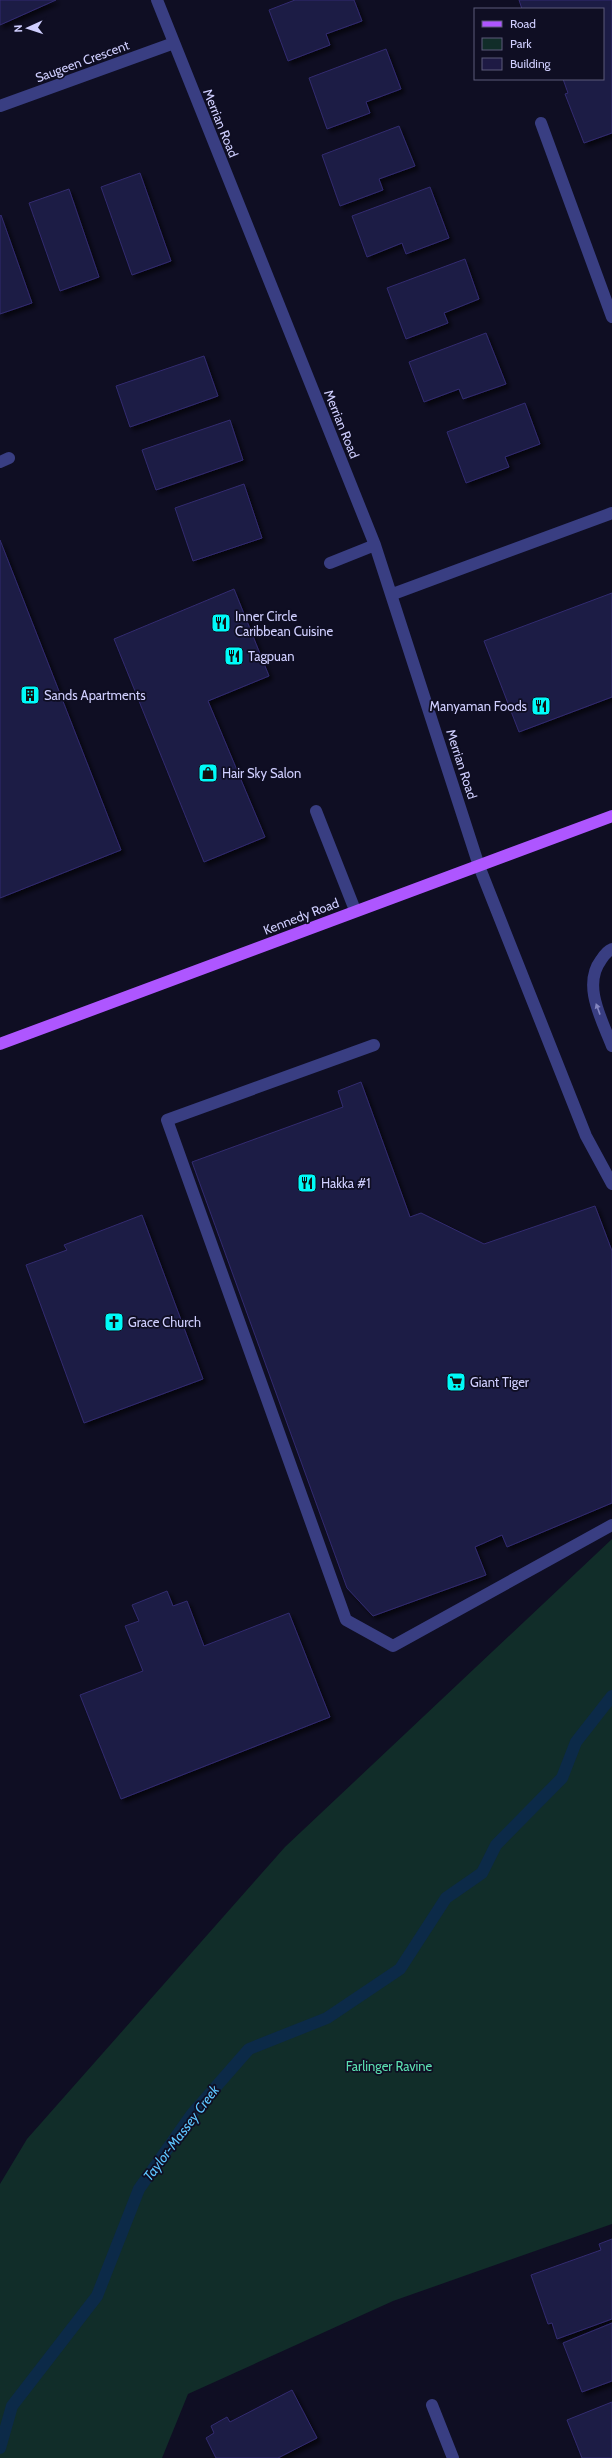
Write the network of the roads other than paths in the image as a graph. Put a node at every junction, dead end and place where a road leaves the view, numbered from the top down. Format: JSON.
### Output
{"nodes":[{"id":1,"x":158,"y":0,"type":"edge"},
{"id":2,"x":174,"y":43,"type":"junction"},
{"id":3,"x":0,"y":106,"type":"edge"},
{"id":4,"x":541,"y":122,"type":"dead end"},
{"id":5,"x":612,"y":317,"type":"edge"},
{"id":6,"x":612,"y":513,"type":"edge"},
{"id":7,"x":375,"y":545,"type":"junction"},
{"id":8,"x":330,"y":563,"type":"dead end"},
{"id":9,"x":393,"y":594,"type":"junction"},
{"id":10,"x":316,"y":811,"type":"dead end"},
{"id":11,"x":612,"y":816,"type":"edge"},
{"id":12,"x":479,"y":866,"type":"junction"},
{"id":13,"x":355,"y":910,"type":"junction"},
{"id":14,"x":612,"y":949,"type":"edge"},
{"id":15,"x":0,"y":1044,"type":"edge"},
{"id":16,"x":374,"y":1045,"type":"dead end"},
{"id":17,"x":612,"y":1046,"type":"edge"},
{"id":18,"x":612,"y":1184,"type":"edge"},
{"id":19,"x":612,"y":1525,"type":"edge"},
{"id":20,"x":432,"y":2405,"type":"dead end"},
{"id":21,"x":453,"y":2458,"type":"edge"}],
"edges":[{"from":1,"to":2,"type":"street","name":"Merrian Road"},
{"from":2,"to":3,"type":"street","name":"Saugeen Crescent"},
{"from":2,"to":7,"type":"street","name":"Merrian Road"},
{"from":4,"to":5,"type":"street"},
{"from":6,"to":9,"type":"street"},
{"from":7,"to":8,"type":"street"},
{"from":7,"to":9,"type":"street","name":"Merrian Road"},
{"from":9,"to":12,"type":"street","name":"Merrian Road"},
{"from":10,"to":13,"type":"street"},
{"from":11,"to":12,"type":"main road","name":"Kennedy Road"},
{"from":12,"to":13,"type":"main road","name":"Kennedy Road"},
{"from":12,"to":18,"type":"street","name":"Merrian Road"},
{"from":13,"to":15,"type":"main road","name":"Kennedy Road"},
{"from":17,"to":14,"type":"street","one_way":true},
{"from":16,"to":19,"type":"street"},
{"from":20,"to":21,"type":"street"}]}
